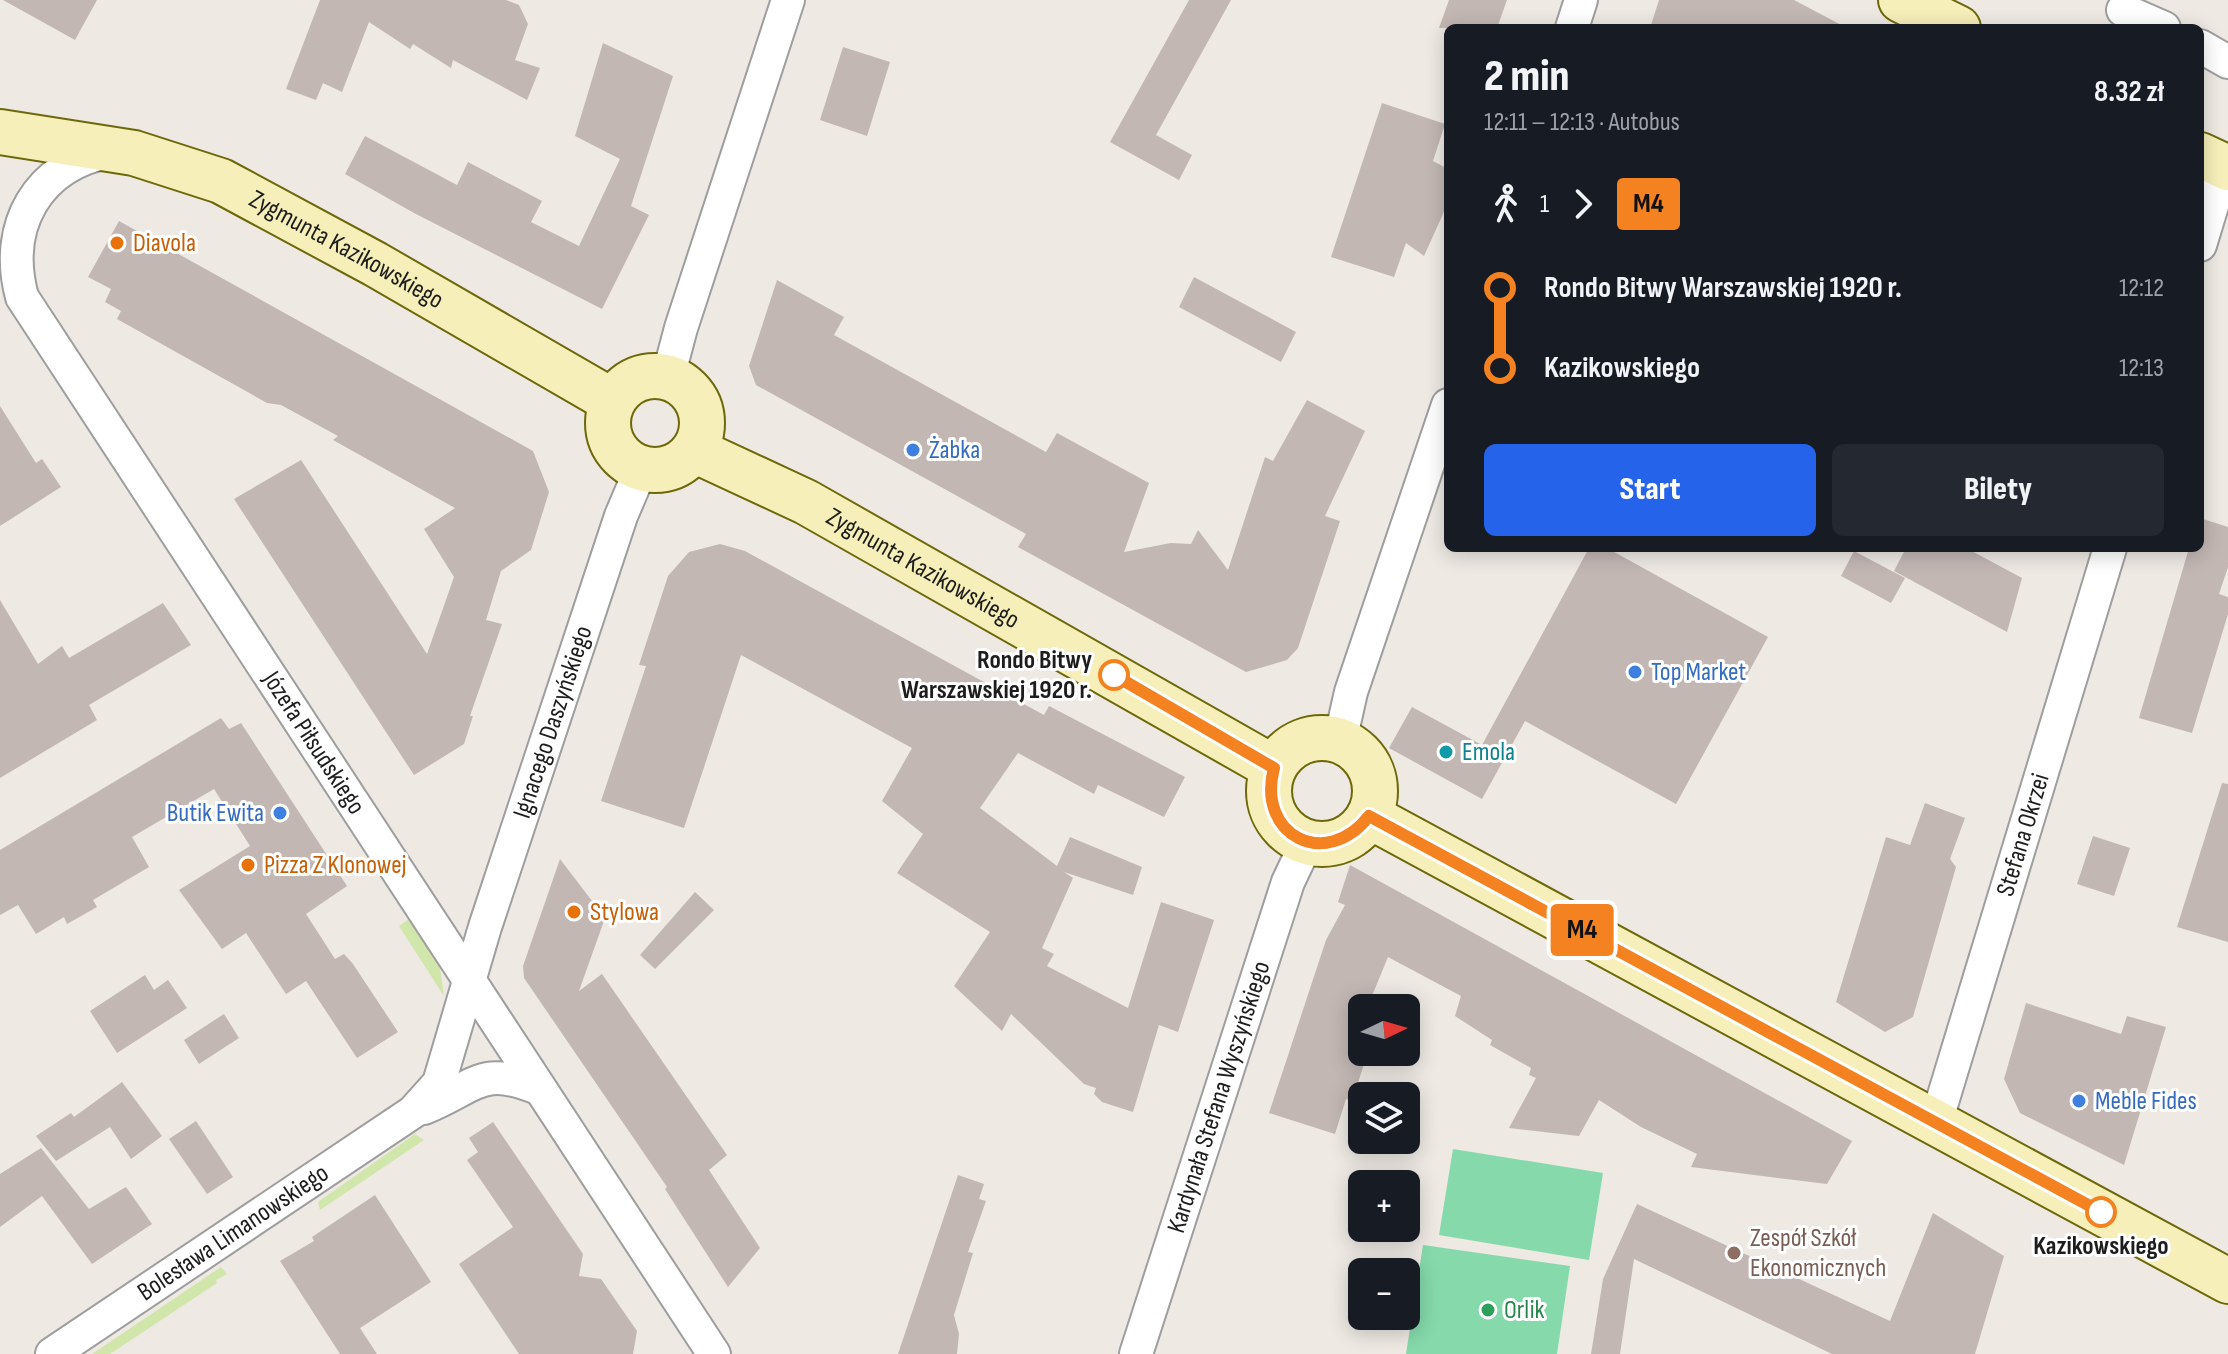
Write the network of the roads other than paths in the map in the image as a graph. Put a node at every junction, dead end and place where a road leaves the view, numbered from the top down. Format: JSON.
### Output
{"nodes":[{"id":1,"x":788,"y":0,"type":"edge"},
{"id":2,"x":1581,"y":0,"type":"edge"},
{"id":3,"x":1901,"y":0,"type":"edge"},
{"id":4,"x":2123,"y":10,"type":"dead end"},
{"id":5,"x":1573,"y":24,"type":"edge"},
{"id":6,"x":1950,"y":24,"type":"edge"},
{"id":7,"x":2155,"y":24,"type":"edge"},
{"id":8,"x":2204,"y":48,"type":"edge"},
{"id":9,"x":2228,"y":62,"type":"edge"},
{"id":10,"x":0,"y":132,"type":"edge"},
{"id":11,"x":111,"y":151,"type":"junction"},
{"id":12,"x":2217,"y":163,"type":"edge"},
{"id":13,"x":2204,"y":226,"type":"edge"},
{"id":14,"x":668,"y":377,"type":"junction"},
{"id":15,"x":612,"y":401,"type":"junction"},
{"id":16,"x":1444,"y":417,"type":"edge"},
{"id":17,"x":694,"y":450,"type":"junction"},
{"id":18,"x":641,"y":469,"type":"junction"},
{"id":19,"x":2109,"y":552,"type":"edge"},
{"id":20,"x":1340,"y":741,"type":"junction"},
{"id":21,"x":1274,"y":768,"type":"junction"},
{"id":22,"x":1369,"y":816,"type":"junction"},
{"id":23,"x":1307,"y":842,"type":"junction"},
{"id":24,"x":469,"y":979,"type":"junction"},
{"id":25,"x":540,"y":1089,"type":"junction"},
{"id":26,"x":413,"y":1112,"type":"junction"},
{"id":27,"x":1936,"y":1122,"type":"junction"},
{"id":28,"x":2228,"y":1281,"type":"edge"},
{"id":29,"x":52,"y":1354,"type":"edge"},
{"id":30,"x":714,"y":1354,"type":"edge"},
{"id":31,"x":1136,"y":1354,"type":"edge"}],
"edges":[{"from":1,"to":14,"type":"street"},
{"from":2,"to":5,"type":"street"},
{"from":3,"to":6,"type":"street"},
{"from":4,"to":7,"type":"street"},
{"from":8,"to":9,"type":"street"},
{"from":10,"to":11,"type":"street","name":"Zygmunta Kazikowskiego"},
{"from":11,"to":15,"type":"street","name":"Zygmunta Kazikowskiego"},
{"from":11,"to":24,"type":"street","name":"Józefa Piłsudskiego"},
{"from":12,"to":13,"type":"street"},
{"from":14,"to":15,"type":"street"},
{"from":14,"to":17,"type":"street"},
{"from":15,"to":18,"type":"street"},
{"from":16,"to":20,"type":"street"},
{"from":17,"to":18,"type":"street"},
{"from":17,"to":21,"type":"street","name":"Zygmunta Kazikowskiego"},
{"from":18,"to":24,"type":"street","name":"Ignacego Daszyńskiego"},
{"from":19,"to":27,"type":"street","name":"Stefana Okrzei"},
{"from":20,"to":21,"type":"street"},
{"from":20,"to":22,"type":"street"},
{"from":21,"to":23,"type":"street"},
{"from":22,"to":23,"type":"street"},
{"from":22,"to":27,"type":"street"},
{"from":23,"to":31,"type":"street","name":"Kardynała Stefana Wyszyńskiego"},
{"from":24,"to":25,"type":"street","name":"Józefa Piłsudskiego"},
{"from":24,"to":26,"type":"street","name":"Bolesława Limanowskiego"},
{"from":25,"to":26,"type":"street","name":"Bolesława Limanowskiego"},
{"from":25,"to":30,"type":"street","name":"Józefa Piłsudskiego"},
{"from":26,"to":29,"type":"street","name":"Bolesława Limanowskiego"},
{"from":27,"to":28,"type":"street"}]}
